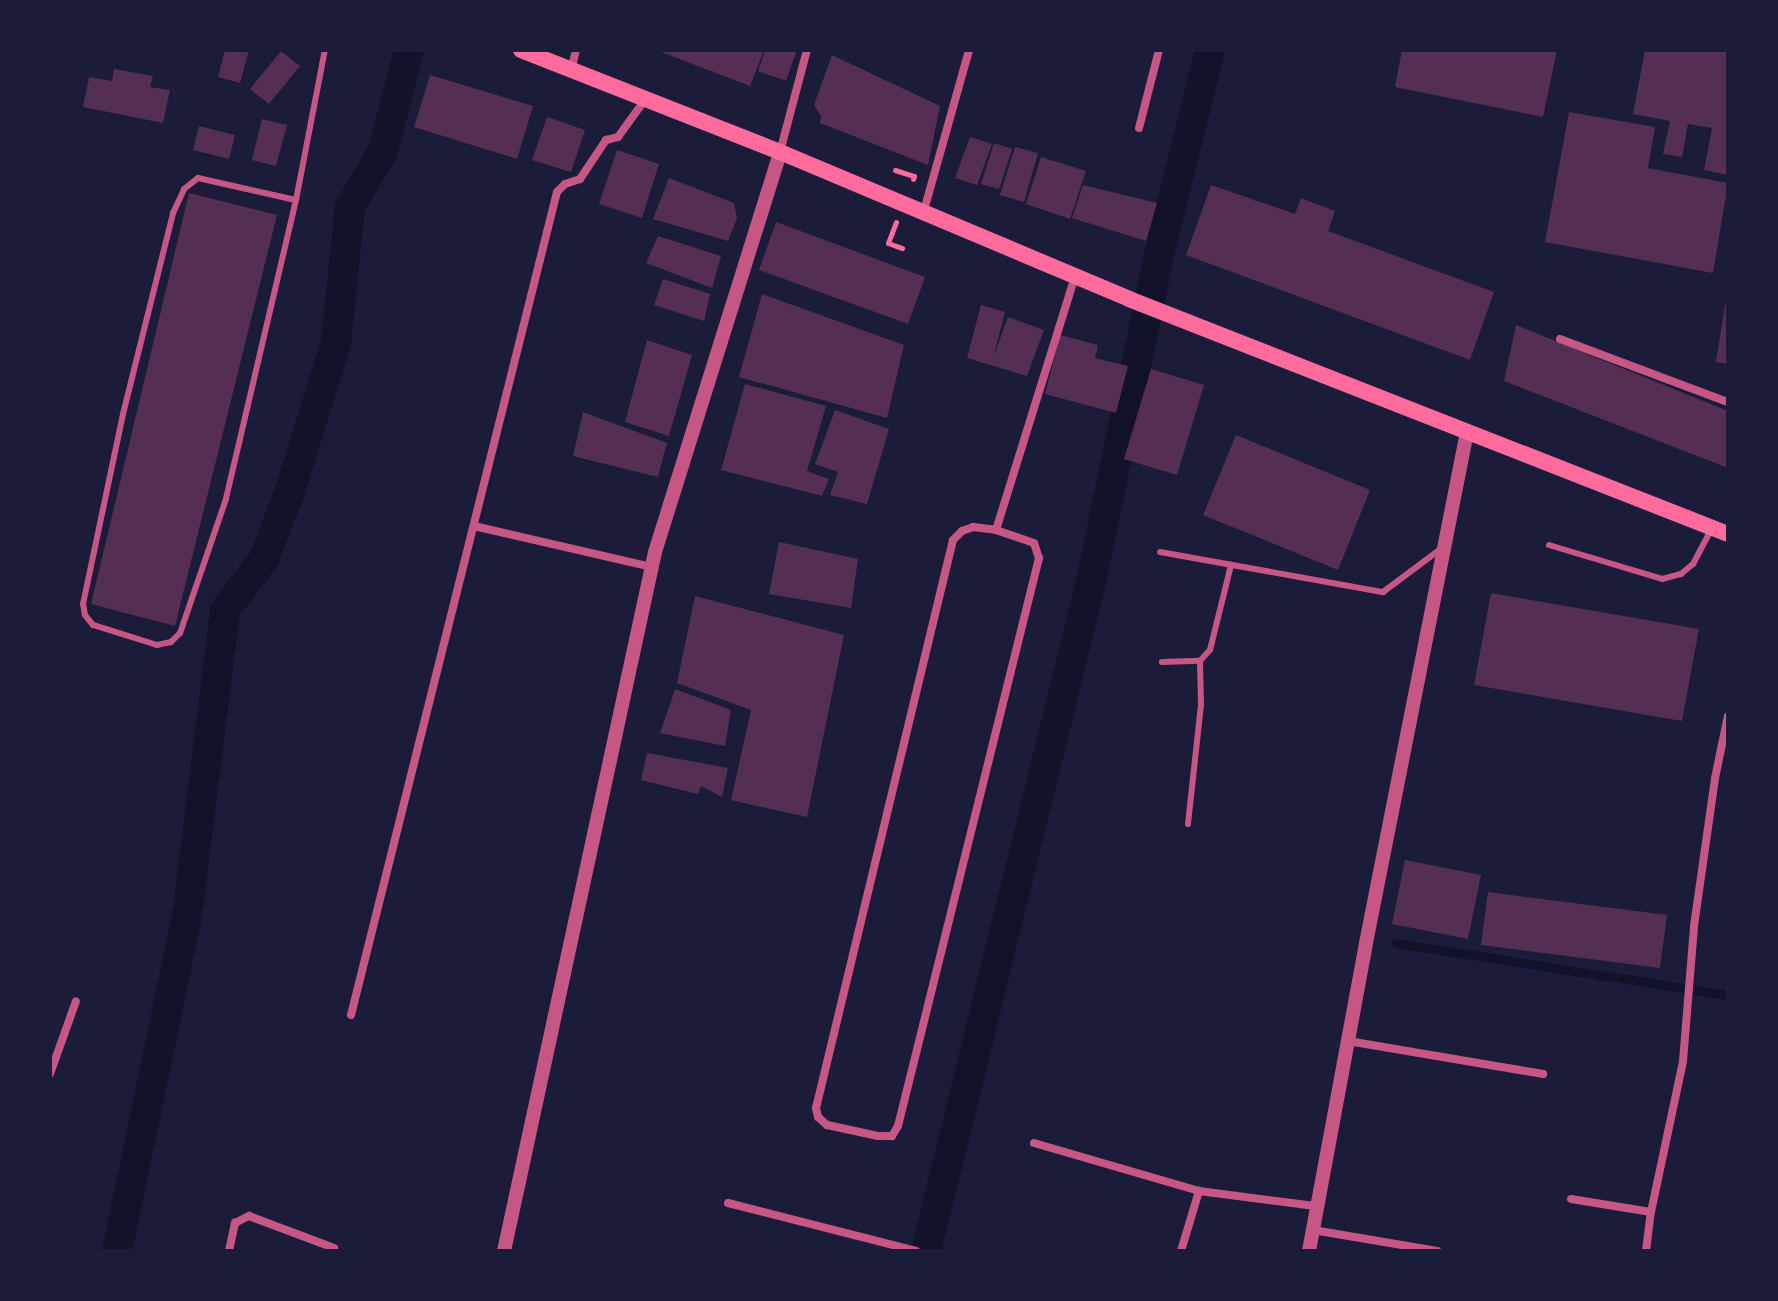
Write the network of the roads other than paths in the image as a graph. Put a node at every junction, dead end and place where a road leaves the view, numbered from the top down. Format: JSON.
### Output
{"nodes":[{"id":1,"x":325,"y":50,"type":"edge"},
{"id":2,"x":521,"y":50,"type":"edge"},
{"id":3,"x":576,"y":50,"type":"edge"},
{"id":4,"x":807,"y":50,"type":"edge"},
{"id":5,"x":969,"y":50,"type":"edge"},
{"id":6,"x":1159,"y":50,"type":"edge"},
{"id":7,"x":571,"y":71,"type":"junction"},
{"id":8,"x":644,"y":101,"type":"junction"},
{"id":9,"x":1139,"y":128,"type":"dead end"},
{"id":10,"x":780,"y":152,"type":"junction"},
{"id":11,"x":296,"y":200,"type":"junction"},
{"id":12,"x":923,"y":214,"type":"junction"},
{"id":13,"x":1075,"y":276,"type":"junction"},
{"id":14,"x":1560,"y":339,"type":"dead end"},
{"id":15,"x":1728,"y":402,"type":"edge"},
{"id":16,"x":1467,"y":432,"type":"junction"},
{"id":17,"x":474,"y":526,"type":"junction"},
{"id":18,"x":996,"y":530,"type":"junction"},
{"id":19,"x":1720,"y":531,"type":"edge"},
{"id":20,"x":1445,"y":545,"type":"junction"},
{"id":21,"x":1549,"y":545,"type":"dead end"},
{"id":22,"x":1160,"y":552,"type":"dead end"},
{"id":23,"x":1231,"y":565,"type":"junction"},
{"id":24,"x":652,"y":567,"type":"junction"},
{"id":25,"x":1200,"y":661,"type":"junction"},
{"id":26,"x":1162,"y":662,"type":"dead end"},
{"id":27,"x":1728,"y":716,"type":"edge"},
{"id":28,"x":1188,"y":824,"type":"dead end"},
{"id":29,"x":76,"y":1001,"type":"dead end"},
{"id":30,"x":351,"y":1015,"type":"dead end"},
{"id":31,"x":1348,"y":1041,"type":"junction"},
{"id":32,"x":50,"y":1074,"type":"edge"},
{"id":33,"x":1543,"y":1074,"type":"dead end"},
{"id":34,"x":1034,"y":1143,"type":"dead end"},
{"id":35,"x":1199,"y":1191,"type":"junction"},
{"id":36,"x":1571,"y":1199,"type":"dead end"},
{"id":37,"x":728,"y":1203,"type":"dead end"},
{"id":38,"x":1315,"y":1206,"type":"junction"},
{"id":39,"x":1651,"y":1212,"type":"junction"},
{"id":40,"x":1313,"y":1230,"type":"junction"},
{"id":41,"x":334,"y":1248,"type":"dead end"},
{"id":42,"x":914,"y":1250,"type":"edge"},
{"id":43,"x":229,"y":1251,"type":"edge"},
{"id":44,"x":504,"y":1251,"type":"edge"},
{"id":45,"x":1181,"y":1251,"type":"edge"},
{"id":46,"x":1309,"y":1251,"type":"edge"},
{"id":47,"x":1437,"y":1251,"type":"edge"},
{"id":48,"x":1646,"y":1251,"type":"edge"}],
"edges":[{"from":1,"to":11,"type":"lane"},
{"from":2,"to":7,"type":"main road"},
{"from":3,"to":7,"type":"street"},
{"from":4,"to":10,"type":"street"},
{"from":5,"to":12,"type":"street"},
{"from":6,"to":9,"type":"street"},
{"from":7,"to":8,"type":"main road"},
{"from":8,"to":10,"type":"main road"},
{"from":8,"to":17,"type":"street"},
{"from":10,"to":12,"type":"main road"},
{"from":10,"to":24,"type":"street"},
{"from":11,"to":11,"type":"lane"},
{"from":12,"to":13,"type":"main road"},
{"from":13,"to":16,"type":"main road"},
{"from":13,"to":18,"type":"street"},
{"from":14,"to":15,"type":"street"},
{"from":16,"to":19,"type":"main road"},
{"from":16,"to":20,"type":"street"},
{"from":17,"to":24,"type":"street"},
{"from":17,"to":30,"type":"street"},
{"from":18,"to":18,"type":"street"},
{"from":19,"to":21,"type":"lane"},
{"from":20,"to":23,"type":"lane"},
{"from":20,"to":31,"type":"street"},
{"from":22,"to":23,"type":"lane"},
{"from":23,"to":25,"type":"lane"},
{"from":24,"to":44,"type":"street"},
{"from":25,"to":26,"type":"lane"},
{"from":25,"to":28,"type":"lane"},
{"from":27,"to":39,"type":"street"},
{"from":29,"to":32,"type":"street"},
{"from":31,"to":33,"type":"street"},
{"from":31,"to":38,"type":"street"},
{"from":34,"to":35,"type":"street"},
{"from":35,"to":38,"type":"street"},
{"from":35,"to":45,"type":"street"},
{"from":36,"to":39,"type":"street"},
{"from":37,"to":42,"type":"street"},
{"from":38,"to":40,"type":"street"},
{"from":39,"to":48,"type":"street"},
{"from":40,"to":46,"type":"street"},
{"from":40,"to":47,"type":"street"},
{"from":41,"to":43,"type":"street"}]}
